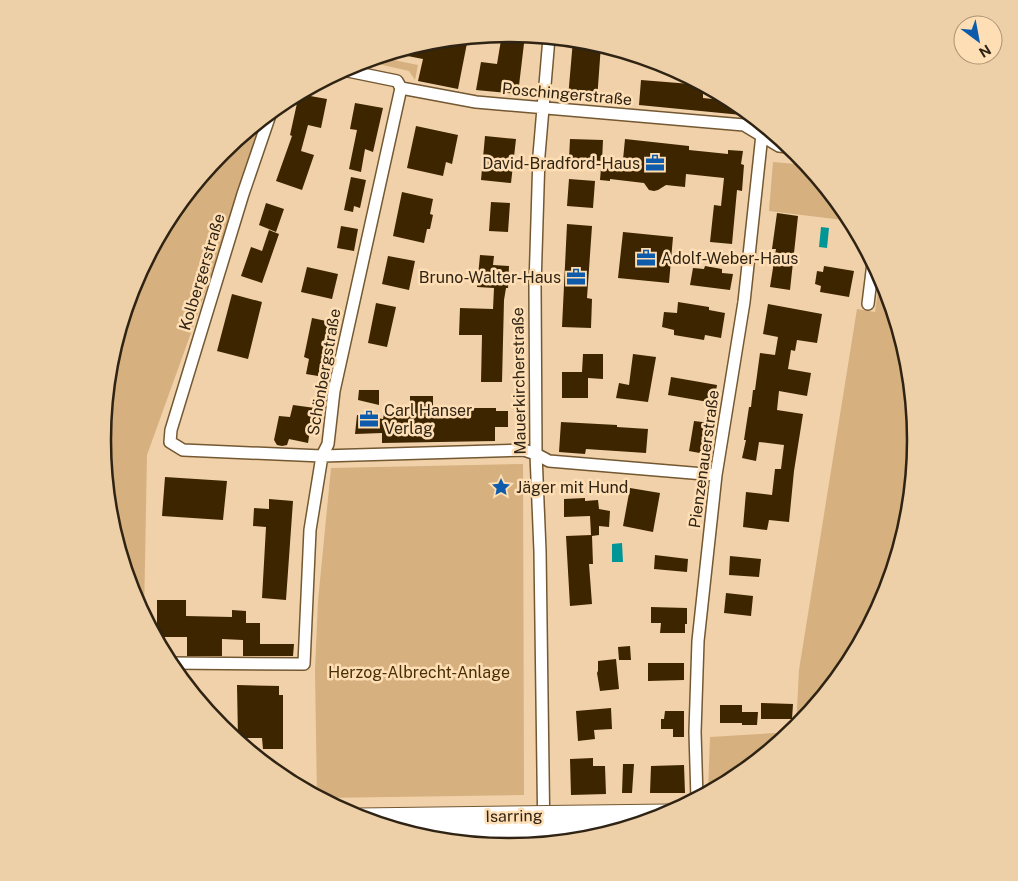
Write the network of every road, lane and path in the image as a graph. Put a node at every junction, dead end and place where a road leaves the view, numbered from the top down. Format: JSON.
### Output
{"nodes":[{"id":1,"x":548,"y":45,"type":"edge"},
{"id":2,"x":357,"y":73,"type":"edge"},
{"id":3,"x":401,"y":88,"type":"junction"},
{"id":4,"x":543,"y":108,"type":"junction"},
{"id":5,"x":266,"y":126,"type":"edge"},
{"id":6,"x":755,"y":128,"type":"edge"},
{"id":7,"x":762,"y":134,"type":"edge"},
{"id":8,"x":871,"y":276,"type":"edge"},
{"id":9,"x":868,"y":304,"type":"dead end"},
{"id":10,"x":536,"y":454,"type":"junction"},
{"id":11,"x":322,"y":456,"type":"junction"},
{"id":12,"x":716,"y":476,"type":"junction"},
{"id":13,"x":179,"y":663,"type":"edge"},
{"id":14,"x":697,"y":791,"type":"edge"},
{"id":15,"x":644,"y":814,"type":"edge"},
{"id":16,"x":383,"y":818,"type":"edge"},
{"id":17,"x":586,"y":831,"type":"edge"},
{"id":18,"x":437,"y":832,"type":"edge"},
{"id":19,"x":544,"y":837,"type":"edge"}],
"edges":[{"from":1,"to":4,"type":"street","name":"Mauerkircherstraße"},
{"from":2,"to":3,"type":"street","name":"Poschingerstraße"},
{"from":3,"to":4,"type":"street","name":"Poschingerstraße"},
{"from":3,"to":11,"type":"street","name":"Schönbergstraße"},
{"from":4,"to":6,"type":"street","name":"Poschingerstraße"},
{"from":4,"to":10,"type":"street","name":"Mauerkircherstraße"},
{"from":5,"to":11,"type":"street","name":"Kolbergerstraße"},
{"from":7,"to":12,"type":"street","name":"Pienzenauerstraße"},
{"from":8,"to":9,"type":"street"},
{"from":10,"to":11,"type":"street"},
{"from":10,"to":12,"type":"street"},
{"from":10,"to":19,"type":"street","name":"Mauerkircherstraße"},
{"from":11,"to":13,"type":"street","name":"Schönbergstraße"},
{"from":12,"to":14,"type":"street","name":"Pienzenauerstraße"},
{"from":15,"to":16,"type":"highway","name":"Isarring","bridge":true},
{"from":17,"to":18,"type":"highway","name":"Isarring","bridge":true}]}
